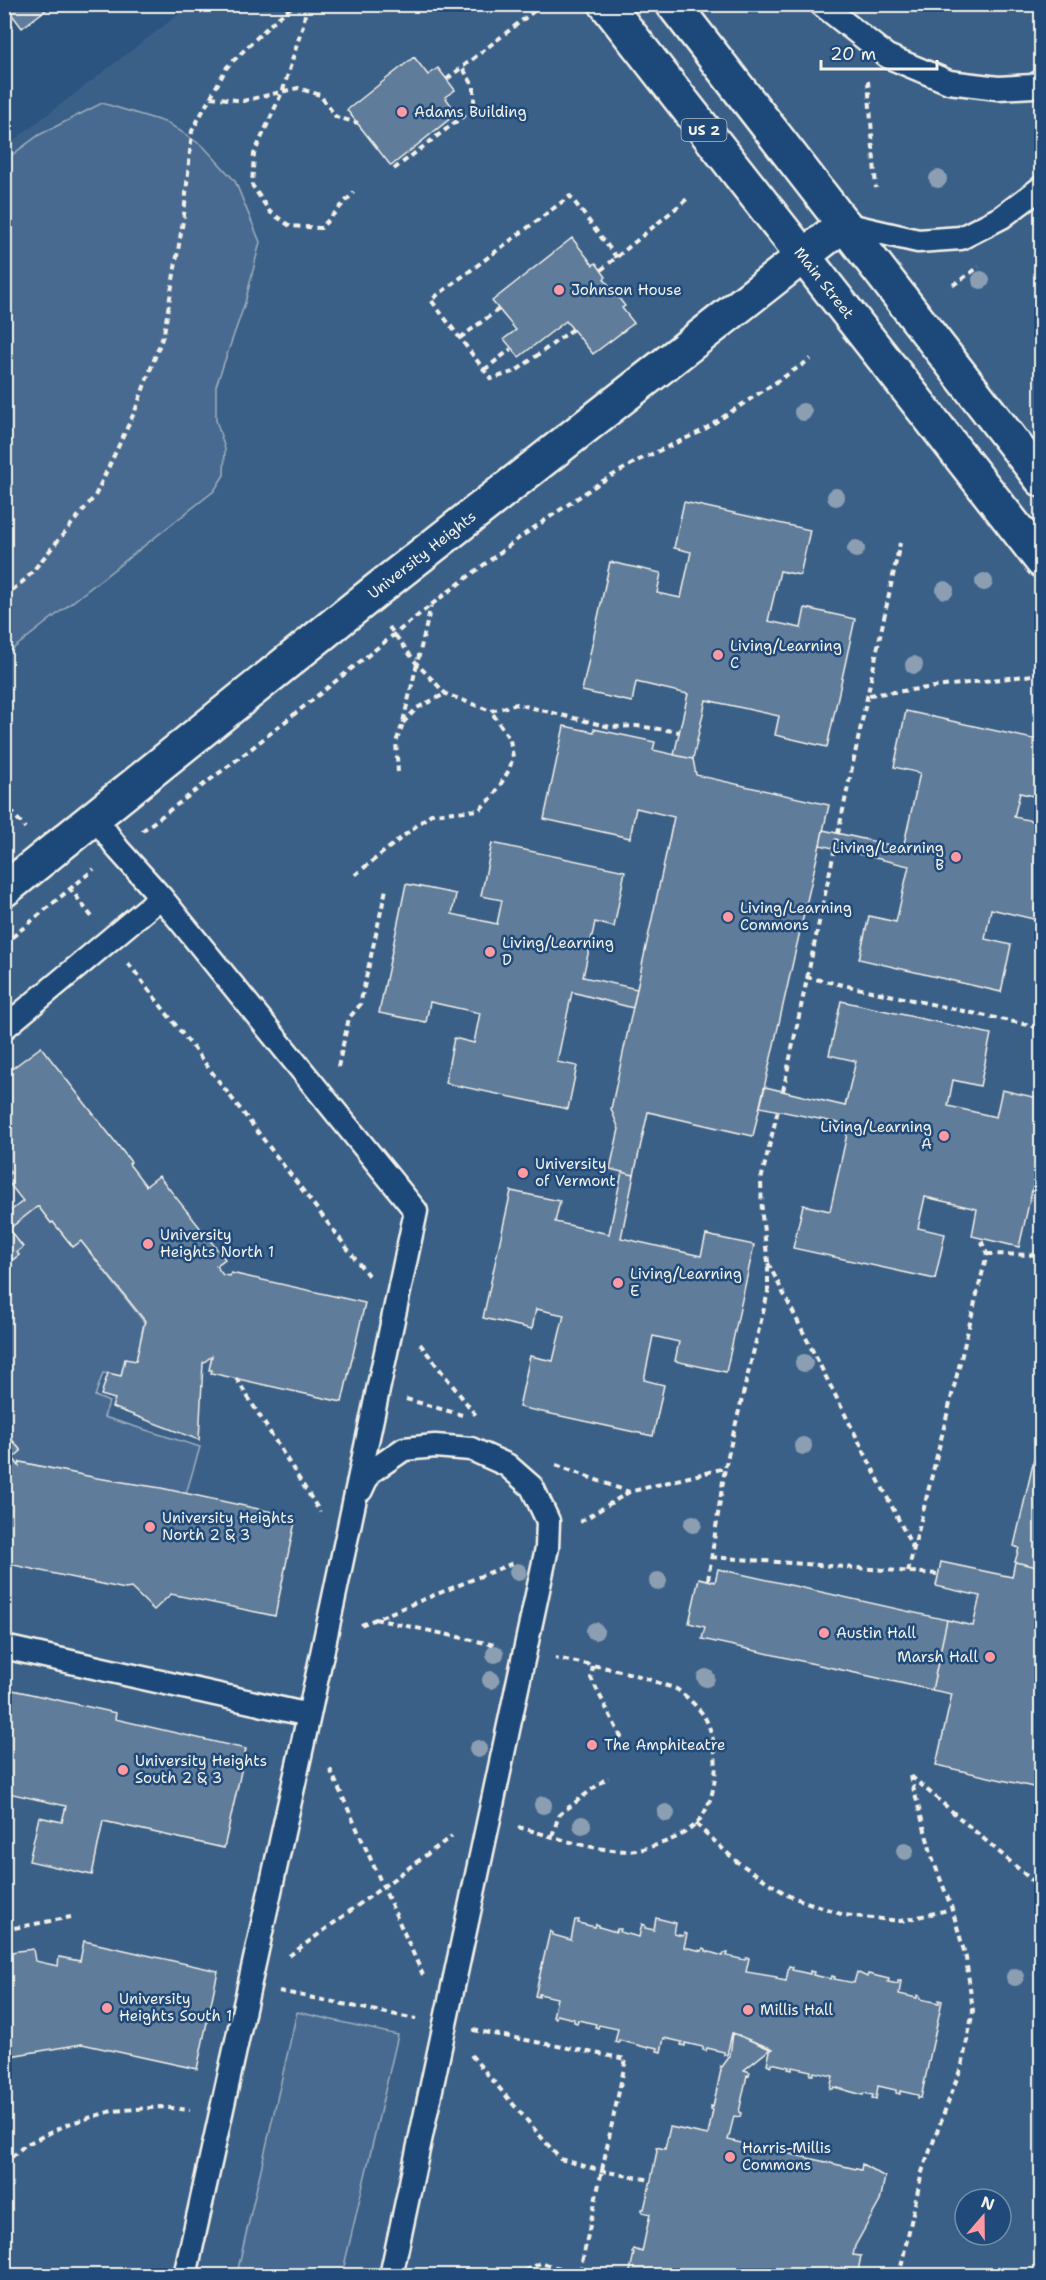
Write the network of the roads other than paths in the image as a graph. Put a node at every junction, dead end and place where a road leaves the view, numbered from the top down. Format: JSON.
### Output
{"nodes":[{"id":1,"x":606,"y":4,"type":"edge"},
{"id":2,"x":673,"y":4,"type":"edge"},
{"id":3,"x":821,"y":4,"type":"edge"},
{"id":4,"x":1041,"y":81,"type":"edge"},
{"id":5,"x":1041,"y":187,"type":"edge"},
{"id":6,"x":844,"y":224,"type":"junction"},
{"id":7,"x":803,"y":255,"type":"junction"},
{"id":8,"x":1041,"y":480,"type":"edge"},
{"id":9,"x":1041,"y":561,"type":"edge"},
{"id":10,"x":96,"y":818,"type":"junction"},
{"id":11,"x":4,"y":890,"type":"edge"},
{"id":12,"x":161,"y":897,"type":"junction"},
{"id":13,"x":4,"y":1028,"type":"edge"},
{"id":14,"x":353,"y":1508,"type":"junction"},
{"id":15,"x":4,"y":1647,"type":"edge"},
{"id":16,"x":309,"y":1715,"type":"junction"},
{"id":17,"x":185,"y":2276,"type":"edge"},
{"id":18,"x":391,"y":2276,"type":"edge"}],
"edges":[{"from":1,"to":7,"type":"main road","name":"Main Street","number":"US 2"},
{"from":2,"to":6,"type":"main road"},
{"from":3,"to":4,"type":"lane"},
{"from":5,"to":6,"type":"lane"},
{"from":6,"to":7,"type":"main road","name":"University Heights"},
{"from":6,"to":8,"type":"main road"},
{"from":7,"to":9,"type":"main road","name":"Main Street","number":"US 2"},
{"from":7,"to":10,"type":"main road","name":"University Heights"},
{"from":10,"to":11,"type":"main road","name":"University Heights"},
{"from":10,"to":12,"type":"lane"},
{"from":12,"to":13,"type":"lane"},
{"from":12,"to":14,"type":"lane"},
{"from":14,"to":16,"type":"lane"},
{"from":14,"to":18,"type":"lane"},
{"from":15,"to":16,"type":"lane"},
{"from":16,"to":17,"type":"lane"}]}
